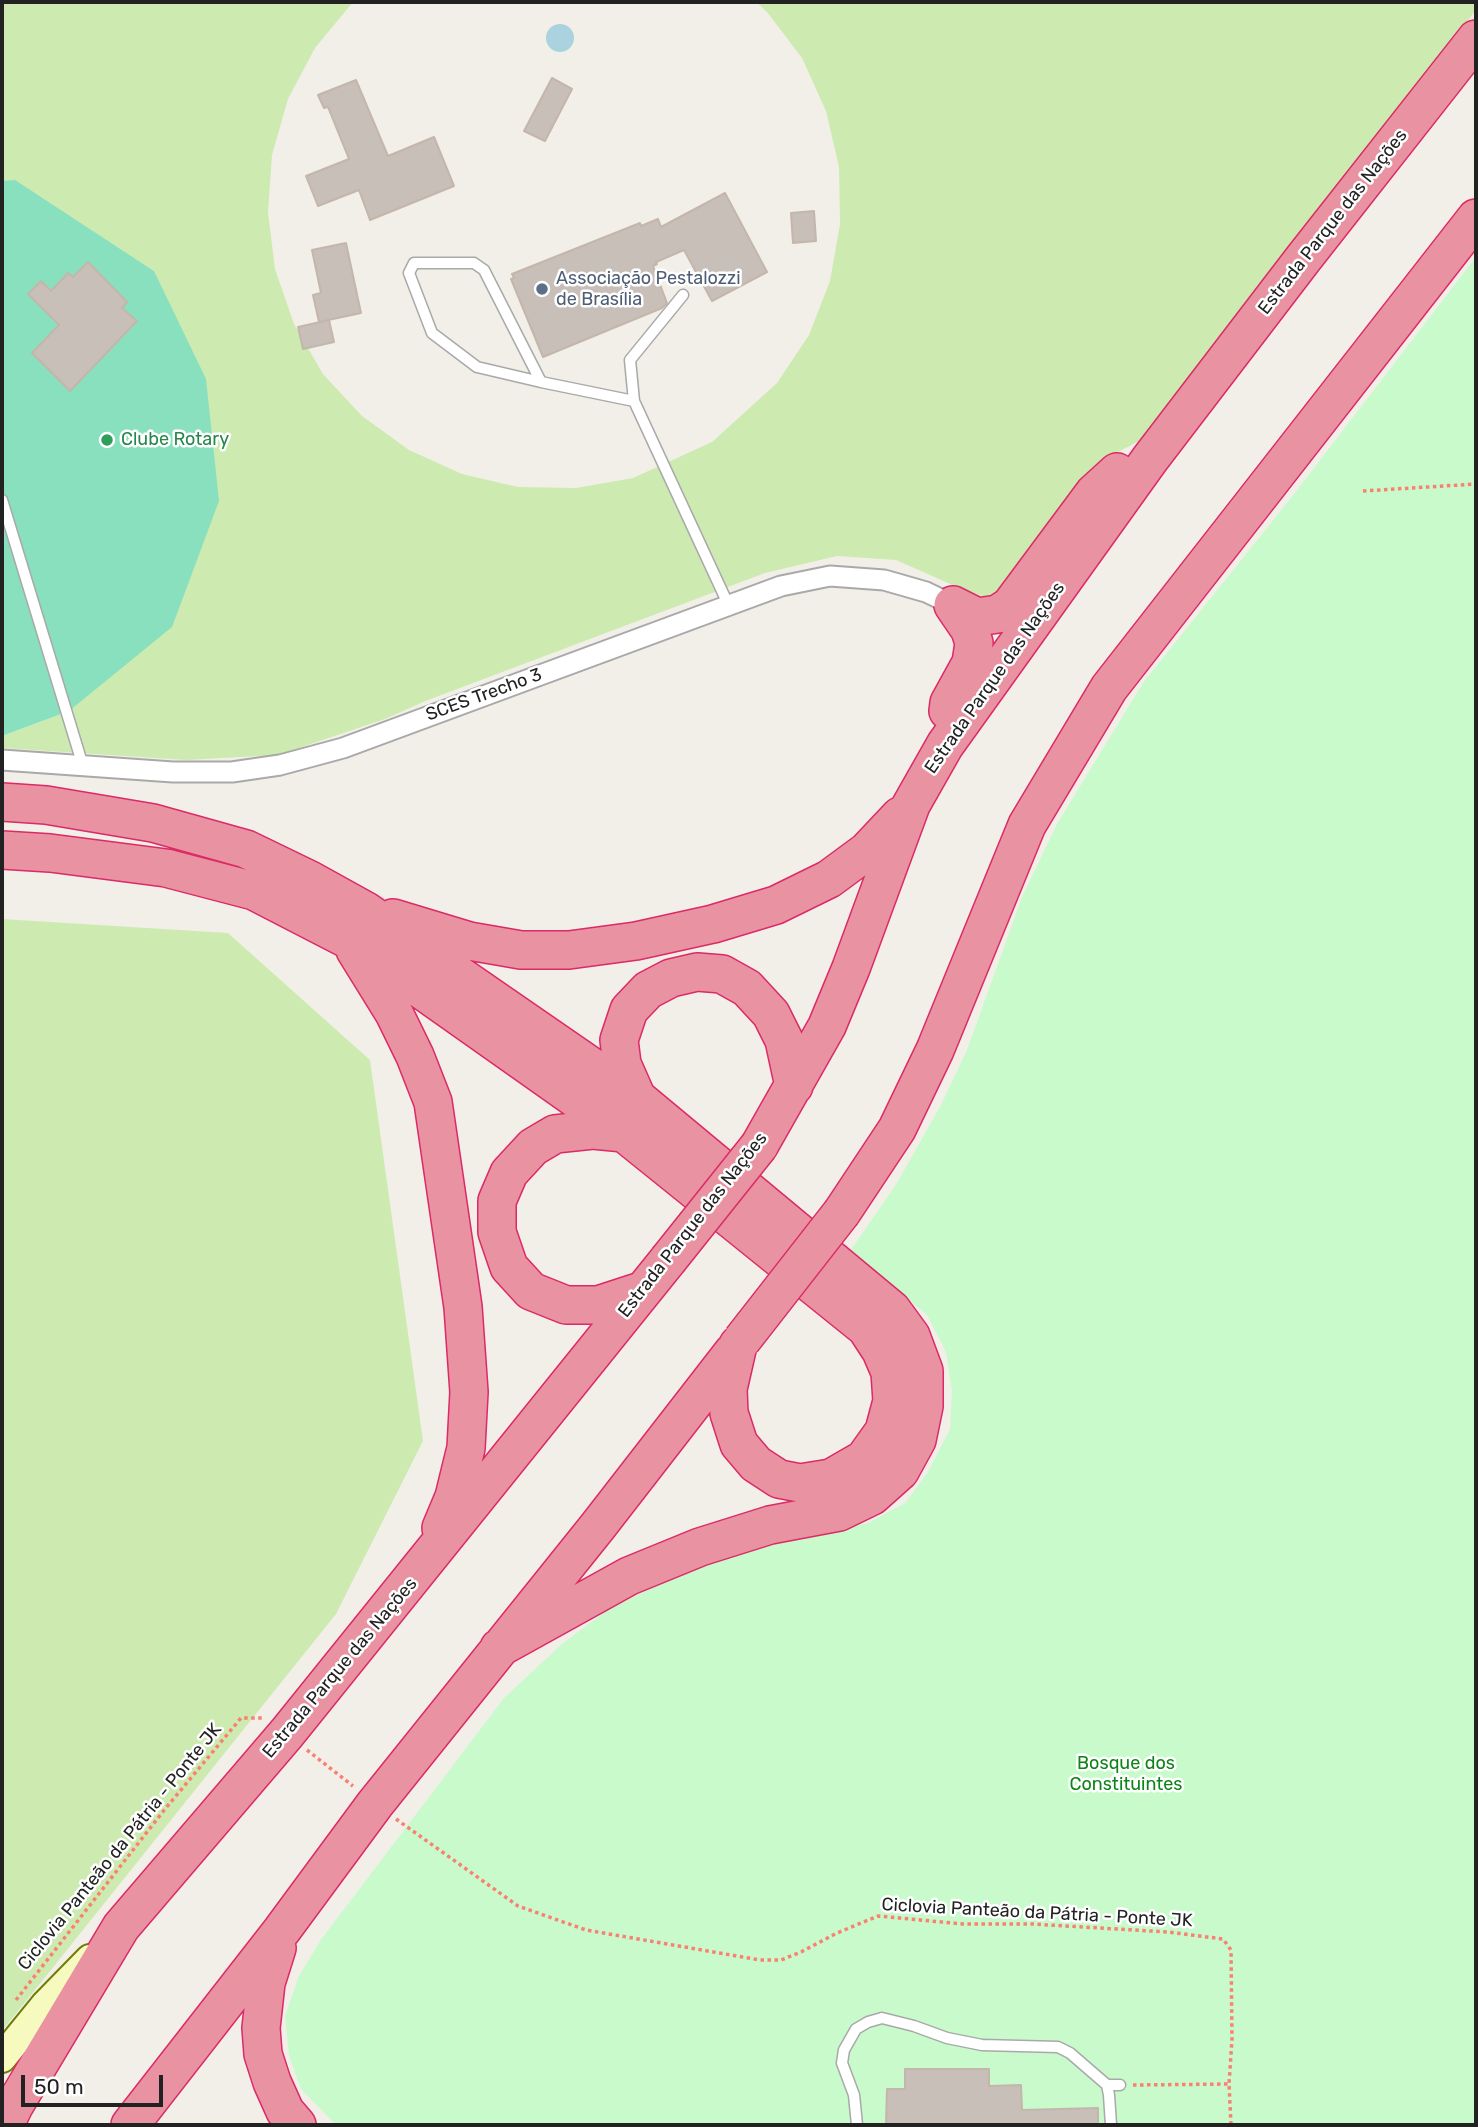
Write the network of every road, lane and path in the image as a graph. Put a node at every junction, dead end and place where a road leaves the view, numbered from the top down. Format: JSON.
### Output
{"nodes":[{"id":1,"x":1476,"y":39,"type":"edge"},
{"id":2,"x":1476,"y":218,"type":"edge"},
{"id":3,"x":683,"y":295,"type":"dead end"},
{"id":4,"x":541,"y":382,"type":"junction"},
{"id":5,"x":634,"y":401,"type":"junction"},
{"id":6,"x":1150,"y":459,"type":"junction"},
{"id":7,"x":1476,"y":484,"type":"edge"},
{"id":8,"x":1363,"y":491,"type":"dead end"},
{"id":9,"x":2,"y":500,"type":"edge"},
{"id":10,"x":728,"y":604,"type":"junction"},
{"id":11,"x":953,"y":605,"type":"junction"},
{"id":12,"x":944,"y":745,"type":"junction"},
{"id":13,"x":2,"y":760,"type":"edge"},
{"id":14,"x":83,"y":766,"type":"junction"},
{"id":15,"x":2,"y":802,"type":"edge"},
{"id":16,"x":911,"y":805,"type":"junction"},
{"id":17,"x":2,"y":850,"type":"edge"},
{"id":18,"x":357,"y":926,"type":"junction"},
{"id":19,"x":794,"y":1086,"type":"junction"},
{"id":20,"x":637,"y":1098,"type":"junction"},
{"id":21,"x":624,"y":1133,"type":"junction"},
{"id":22,"x":641,"y":1292,"type":"junction"},
{"id":23,"x":740,"y":1342,"type":"junction"},
{"id":24,"x":427,"y":1562,"type":"junction"},
{"id":25,"x":499,"y":1648,"type":"junction"},
{"id":26,"x":287,"y":1733,"type":"junction"},
{"id":27,"x":375,"y":1804,"type":"junction"},
{"id":28,"x":121,"y":1927,"type":"junction"},
{"id":29,"x":282,"y":1930,"type":"junction"},
{"id":30,"x":16,"y":2001,"type":"dead end"},
{"id":31,"x":2,"y":2058,"type":"edge"},
{"id":32,"x":1229,"y":2084,"type":"junction"},
{"id":33,"x":1107,"y":2085,"type":"junction"},
{"id":34,"x":1120,"y":2085,"type":"joint"},
{"id":35,"x":5,"y":2125,"type":"edge"},
{"id":36,"x":131,"y":2125,"type":"edge"},
{"id":37,"x":297,"y":2125,"type":"edge"},
{"id":38,"x":857,"y":2125,"type":"edge"},
{"id":39,"x":1111,"y":2125,"type":"edge"},
{"id":40,"x":1231,"y":2125,"type":"edge"}],
"edges":[{"from":1,"to":6,"type":"highway","name":"Estrada Parque das Nações"},
{"from":2,"to":23,"type":"highway","bridge":true},
{"from":3,"to":5,"type":"lane"},
{"from":4,"to":4,"type":"lane"},
{"from":4,"to":5,"type":"lane"},
{"from":5,"to":10,"type":"lane"},
{"from":6,"to":11,"type":"highway"},
{"from":6,"to":12,"type":"highway","name":"Estrada Parque das Nações"},
{"from":7,"to":8,"type":"path"},
{"from":9,"to":14,"type":"lane"},
{"from":10,"to":11,"type":"street","name":"SCES Trecho 3"},
{"from":10,"to":14,"type":"street","name":"SCES Trecho 3"},
{"from":11,"to":12,"type":"highway"},
{"from":12,"to":16,"type":"highway","name":"Estrada Parque das Nações"},
{"from":13,"to":14,"type":"street","name":"SCES Trecho 3"},
{"from":15,"to":18,"type":"highway"},
{"from":16,"to":18,"type":"highway"},
{"from":16,"to":19,"type":"highway","name":"Estrada Parque das Nações"},
{"from":17,"to":18,"type":"highway"},
{"from":18,"to":20,"type":"highway"},
{"from":18,"to":21,"type":"highway"},
{"from":18,"to":24,"type":"highway"},
{"from":19,"to":20,"type":"highway"},
{"from":19,"to":22,"type":"highway","name":"Estrada Parque das Nações","bridge":true},
{"from":20,"to":25,"type":"highway"},
{"from":21,"to":22,"type":"highway"},
{"from":21,"to":23,"type":"highway"},
{"from":22,"to":24,"type":"highway","name":"Estrada Parque das Nações"},
{"from":23,"to":25,"type":"highway"},
{"from":24,"to":26,"type":"highway","name":"Estrada Parque das Nações"},
{"from":25,"to":27,"type":"highway"},
{"from":26,"to":27,"type":"path","name":"Ciclovia Panteão da Pátria - Ponte JK"},
{"from":26,"to":28,"type":"highway","name":"Estrada Parque das Nações"},
{"from":26,"to":30,"type":"path","name":"Ciclovia Panteão da Pátria - Ponte JK"},
{"from":27,"to":29,"type":"highway"},
{"from":27,"to":32,"type":"path","name":"Ciclovia Panteão da Pátria - Ponte JK"},
{"from":28,"to":31,"type":"main road"},
{"from":28,"to":35,"type":"highway","name":"Estrada Parque das Nações"},
{"from":29,"to":36,"type":"highway"},
{"from":29,"to":37,"type":"highway"},
{"from":32,"to":34,"type":"path"},
{"from":32,"to":40,"type":"path","name":"Ciclovia Panteão da Pátria - Ponte JK"},
{"from":33,"to":34,"type":"lane"},
{"from":33,"to":38,"type":"lane"},
{"from":33,"to":39,"type":"lane"}]}
